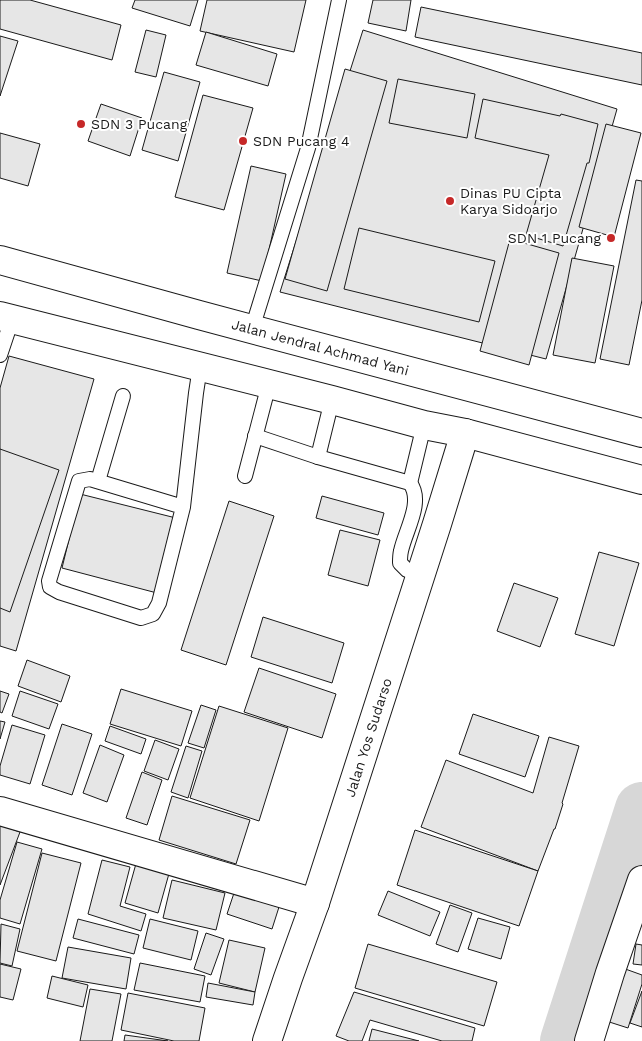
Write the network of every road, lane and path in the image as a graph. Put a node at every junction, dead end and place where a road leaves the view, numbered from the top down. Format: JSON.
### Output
{"nodes":[{"id":1,"x":338,"y":0,"type":"edge"},
{"id":2,"x":0,"y":260,"type":"edge"},
{"id":3,"x":6,"y":317,"type":"edge"},
{"id":4,"x":252,"y":329,"type":"junction"},
{"id":5,"x":0,"y":355,"type":"edge"},
{"id":6,"x":200,"y":366,"type":"junction"},
{"id":7,"x":269,"y":384,"type":"junction"},
{"id":8,"x":123,"y":396,"type":"dead end"},
{"id":9,"x":332,"y":400,"type":"junction"},
{"id":10,"x":424,"y":425,"type":"junction"},
{"id":11,"x":642,"y":432,"type":"edge"},
{"id":12,"x":465,"y":433,"type":"junction"},
{"id":13,"x":255,"y":436,"type":"junction"},
{"id":14,"x":318,"y":457,"type":"junction"},
{"id":15,"x":245,"y":476,"type":"dead end"},
{"id":16,"x":642,"y":480,"type":"edge"},
{"id":17,"x":98,"y":481,"type":"junction"},
{"id":18,"x":410,"y":483,"type":"junction"},
{"id":19,"x":183,"y":507,"type":"junction"},
{"id":20,"x":425,"y":520,"type":"junction"},
{"id":21,"x":0,"y":811,"type":"edge"},
{"id":22,"x":642,"y":880,"type":"edge"},
{"id":23,"x":314,"y":903,"type":"junction"},
{"id":24,"x":267,"y":1041,"type":"edge"},
{"id":25,"x":589,"y":1041,"type":"edge"}],
"edges":[{"from":1,"to":4,"type":"lane"},
{"from":2,"to":4,"type":"main road","name":"Jalan Jendral Achmad Yani"},
{"from":3,"to":5,"type":"lane"},
{"from":3,"to":6,"type":"main road"},
{"from":4,"to":11,"type":"main road","name":"Jalan Jendral Achmad Yani"},
{"from":6,"to":7,"type":"main road"},
{"from":6,"to":19,"type":"lane"},
{"from":7,"to":9,"type":"main road"},
{"from":7,"to":13,"type":"lane"},
{"from":8,"to":17,"type":"lane"},
{"from":9,"to":10,"type":"main road"},
{"from":9,"to":14,"type":"lane"},
{"from":10,"to":12,"type":"main road"},
{"from":10,"to":18,"type":"lane"},
{"from":12,"to":16,"type":"main road"},
{"from":12,"to":20,"type":"main road","name":"Jalan Yos Sudarso"},
{"from":13,"to":14,"type":"lane"},
{"from":13,"to":15,"type":"lane"},
{"from":14,"to":18,"type":"lane"},
{"from":17,"to":19,"type":"lane"},
{"from":17,"to":19,"type":"lane"},
{"from":18,"to":20,"type":"lane"},
{"from":20,"to":23,"type":"main road","name":"Jalan Yos Sudarso"},
{"from":21,"to":23,"type":"main road"},
{"from":22,"to":25,"type":"main road"},
{"from":23,"to":24,"type":"main road","name":"Jalan Yos Sudarso"}]}
